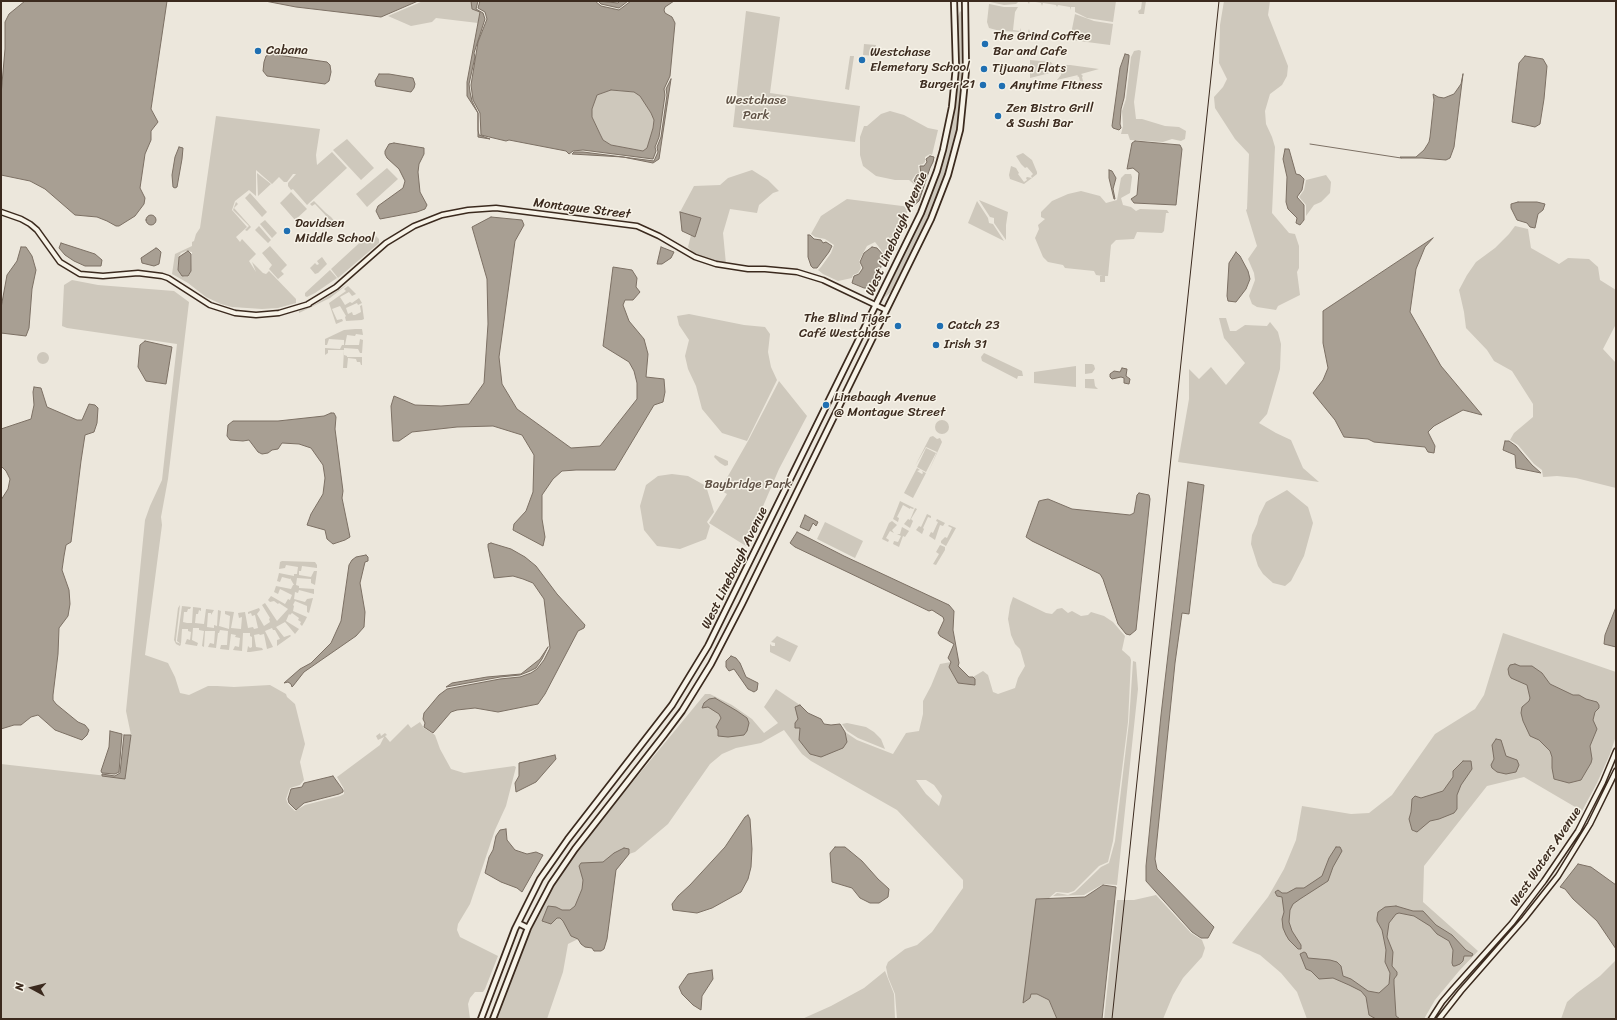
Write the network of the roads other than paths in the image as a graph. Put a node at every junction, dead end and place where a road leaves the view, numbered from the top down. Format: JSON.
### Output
{"nodes":[{"id":1,"x":954,"y":1,"type":"edge"},
{"id":2,"x":965,"y":1,"type":"edge"},
{"id":3,"x":1,"y":212,"type":"edge"},
{"id":4,"x":876,"y":305,"type":"junction"},
{"id":5,"x":886,"y":310,"type":"junction"},
{"id":6,"x":1616,"y":751,"type":"edge"},
{"id":7,"x":1616,"y":771,"type":"edge"},
{"id":8,"x":518,"y":923,"type":"junction"},
{"id":9,"x":528,"y":928,"type":"junction"},
{"id":10,"x":481,"y":1019,"type":"edge"},
{"id":11,"x":493,"y":1019,"type":"edge"},
{"id":12,"x":1431,"y":1019,"type":"edge"},
{"id":13,"x":1440,"y":1019,"type":"edge"}],
"edges":[{"from":1,"to":4,"type":"main road","name":"West Linebaugh Avenue"},
{"from":2,"to":5,"type":"main road","name":"West Linebaugh Avenue"},
{"from":3,"to":4,"type":"street","name":"Montague Street"},
{"from":4,"to":5,"type":"street","name":"Montague Street"},
{"from":4,"to":8,"type":"main road","name":"West Linebaugh Avenue"},
{"from":5,"to":9,"type":"main road","name":"West Linebaugh Avenue"},
{"from":6,"to":12,"type":"street","name":"West Waters Avenue"},
{"from":7,"to":13,"type":"street","name":"West Waters Avenue"},
{"from":8,"to":9,"type":"main road"},
{"from":8,"to":10,"type":"main road","name":"West Linebaugh Avenue"},
{"from":9,"to":11,"type":"main road","name":"West Linebaugh Avenue"}]}
